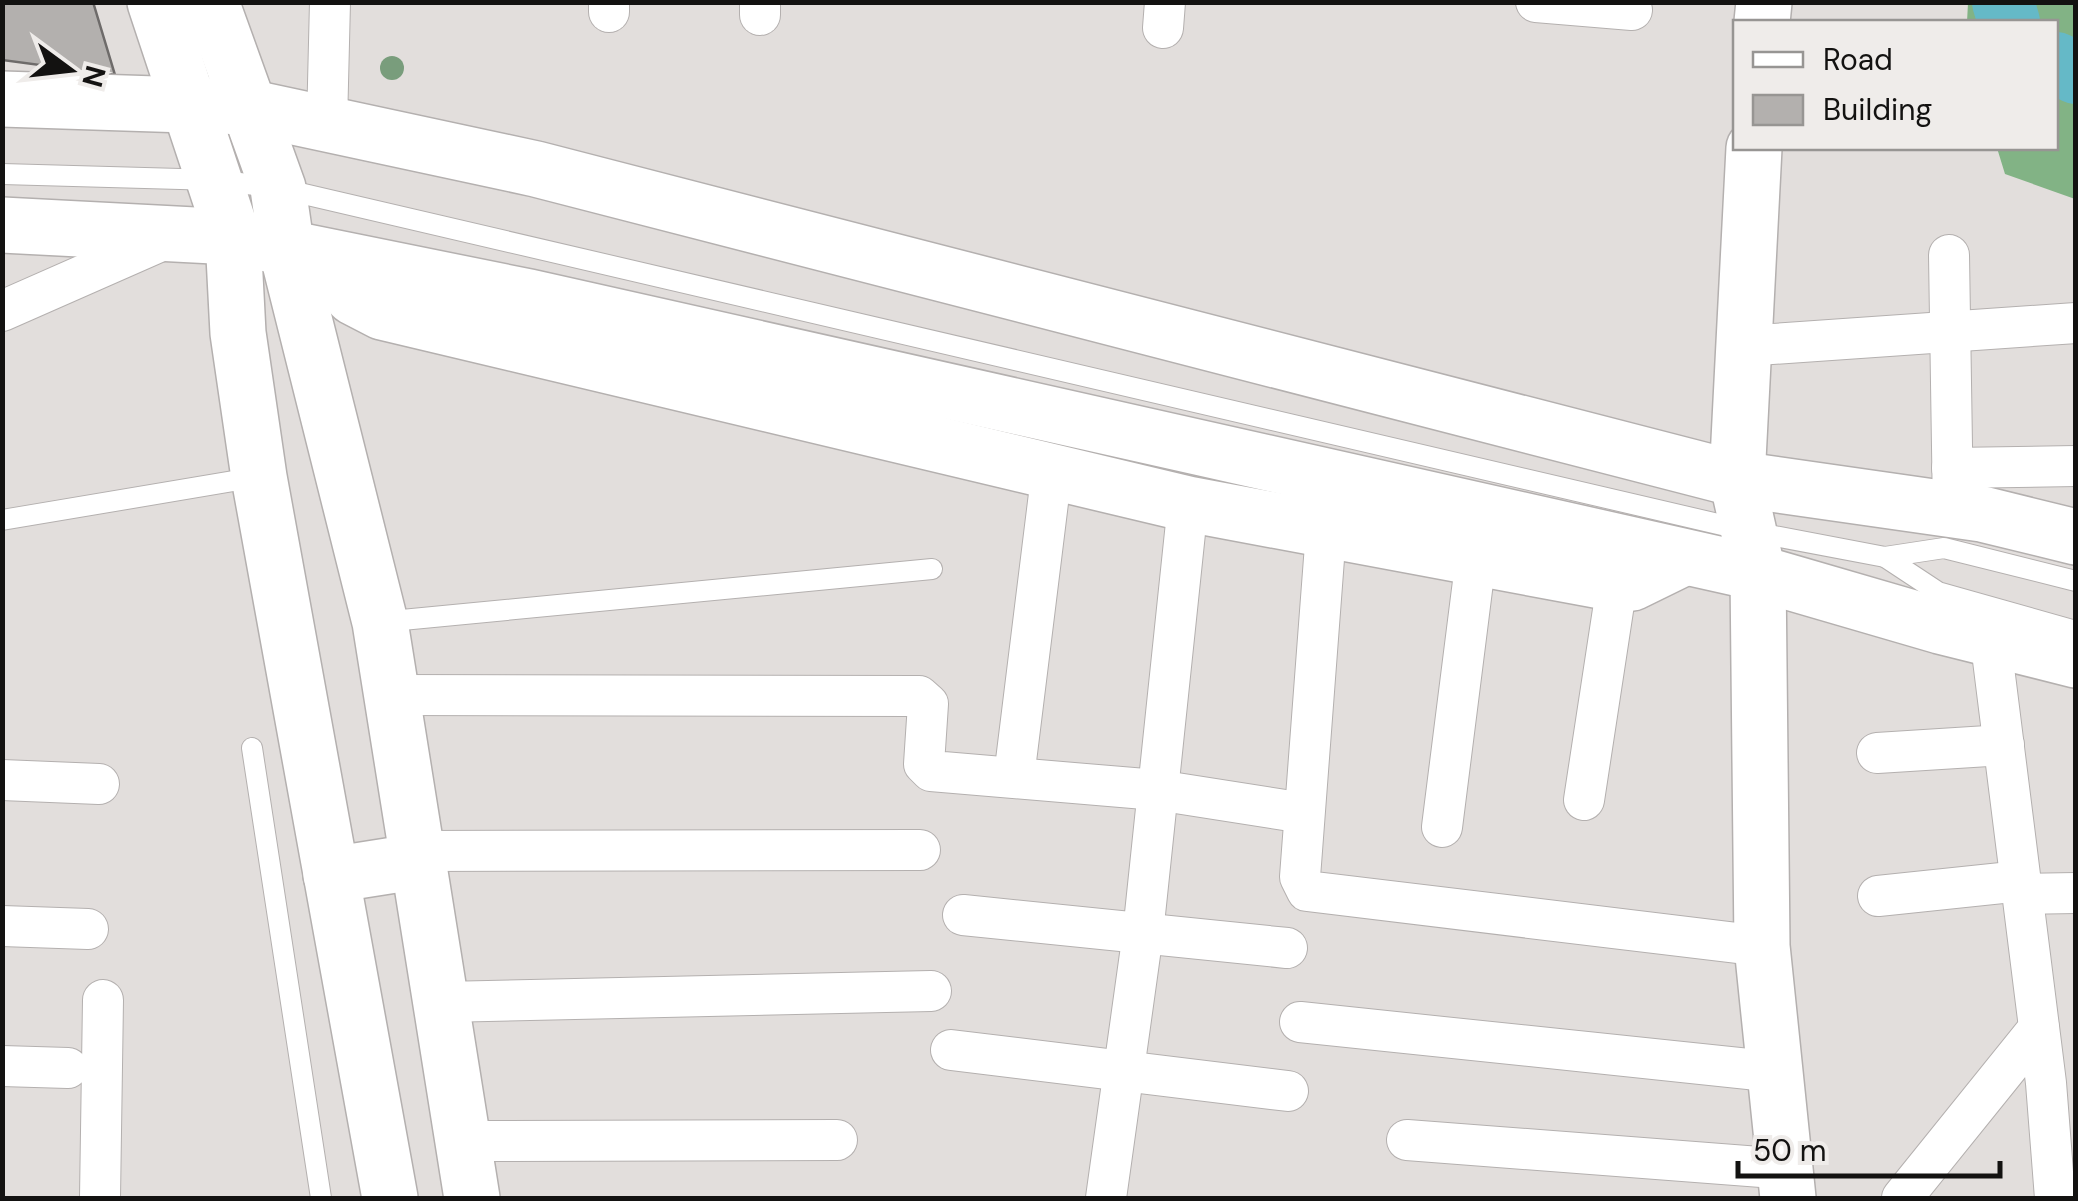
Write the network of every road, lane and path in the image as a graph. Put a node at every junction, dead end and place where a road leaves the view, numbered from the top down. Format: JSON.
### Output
{"nodes":[{"id":1,"x":155,"y":2,"type":"edge"},
{"id":2,"x":210,"y":2,"type":"edge"},
{"id":3,"x":330,"y":2,"type":"edge"},
{"id":4,"x":1536,"y":2,"type":"edge"},
{"id":5,"x":1632,"y":10,"type":"dead end"},
{"id":6,"x":19,"y":97,"type":"edge"},
{"id":7,"x":248,"y":107,"type":"junction"},
{"id":8,"x":191,"y":108,"type":"junction"},
{"id":9,"x":348,"y":128,"type":"junction"},
{"id":10,"x":1754,"y":150,"type":"edge"},
{"id":11,"x":2,"y":174,"type":"edge"},
{"id":12,"x":216,"y":180,"type":"junction"},
{"id":13,"x":278,"y":188,"type":"junction"},
{"id":14,"x":14,"y":232,"type":"edge"},
{"id":15,"x":174,"y":235,"type":"junction"},
{"id":16,"x":233,"y":237,"type":"junction"},
{"id":17,"x":302,"y":253,"type":"junction"},
{"id":18,"x":1949,"y":255,"type":"dead end"},
{"id":19,"x":2,"y":311,"type":"edge"},
{"id":20,"x":2076,"y":323,"type":"edge"},
{"id":21,"x":1949,"y":332,"type":"junction"},
{"id":22,"x":1744,"y":346,"type":"junction"},
{"id":23,"x":2076,"y":466,"type":"edge"},
{"id":24,"x":1052,"y":470,"type":"junction"},
{"id":25,"x":258,"y":476,"type":"junction"},
{"id":26,"x":1953,"y":489,"type":"junction"},
{"id":27,"x":1188,"y":504,"type":"junction"},
{"id":28,"x":2,"y":520,"type":"edge"},
{"id":29,"x":1748,"y":528,"type":"junction"},
{"id":30,"x":1326,"y":532,"type":"junction"},
{"id":31,"x":2076,"y":537,"type":"edge"},
{"id":32,"x":1885,"y":557,"type":"junction"},
{"id":33,"x":1476,"y":558,"type":"junction"},
{"id":34,"x":1683,"y":558,"type":"junction"},
{"id":35,"x":932,"y":569,"type":"dead end"},
{"id":36,"x":2076,"y":581,"type":"edge"},
{"id":37,"x":1617,"y":584,"type":"junction"},
{"id":38,"x":380,"y":622,"type":"junction"},
{"id":39,"x":2076,"y":631,"type":"edge"},
{"id":40,"x":1990,"y":636,"type":"junction"},
{"id":41,"x":2076,"y":660,"type":"edge"},
{"id":42,"x":394,"y":695,"type":"junction"},
{"id":43,"x":2004,"y":745,"type":"junction"},
{"id":44,"x":252,"y":748,"type":"dead end"},
{"id":45,"x":1877,"y":753,"type":"dead end"},
{"id":46,"x":1014,"y":777,"type":"junction"},
{"id":47,"x":2,"y":780,"type":"edge"},
{"id":48,"x":99,"y":784,"type":"dead end"},
{"id":49,"x":1156,"y":790,"type":"junction"},
{"id":50,"x":1584,"y":800,"type":"dead end"},
{"id":51,"x":1304,"y":814,"type":"junction"},
{"id":52,"x":1442,"y":827,"type":"dead end"},
{"id":53,"x":920,"y":850,"type":"dead end"},
{"id":54,"x":419,"y":856,"type":"junction"},
{"id":55,"x":331,"y":874,"type":"junction"},
{"id":56,"x":2022,"y":888,"type":"junction"},
{"id":57,"x":2076,"y":892,"type":"edge"},
{"id":58,"x":1878,"y":896,"type":"dead end"},
{"id":59,"x":962,"y":914,"type":"dead end"},
{"id":60,"x":2,"y":926,"type":"edge"},
{"id":61,"x":88,"y":929,"type":"dead end"},
{"id":62,"x":1143,"y":933,"type":"junction"},
{"id":63,"x":1762,"y":946,"type":"junction"},
{"id":64,"x":1288,"y":948,"type":"dead end"},
{"id":65,"x":931,"y":992,"type":"dead end"},
{"id":66,"x":102,"y":1000,"type":"dead end"},
{"id":67,"x":443,"y":1002,"type":"junction"},
{"id":68,"x":1300,"y":1022,"type":"dead end"},
{"id":69,"x":2040,"y":1028,"type":"junction"},
{"id":70,"x":952,"y":1050,"type":"dead end"},
{"id":71,"x":2,"y":1066,"type":"edge"},
{"id":72,"x":68,"y":1068,"type":"dead end"},
{"id":73,"x":1123,"y":1069,"type":"junction"},
{"id":74,"x":1777,"y":1072,"type":"junction"},
{"id":75,"x":2061,"y":1087,"type":"edge"},
{"id":76,"x":1288,"y":1090,"type":"dead end"},
{"id":77,"x":838,"y":1140,"type":"dead end"},
{"id":78,"x":1407,"y":1140,"type":"dead end"},
{"id":79,"x":465,"y":1141,"type":"junction"},
{"id":80,"x":1788,"y":1184,"type":"edge"},
{"id":81,"x":100,"y":1198,"type":"edge"},
{"id":82,"x":321,"y":1198,"type":"edge"},
{"id":83,"x":390,"y":1198,"type":"edge"},
{"id":84,"x":472,"y":1198,"type":"edge"},
{"id":85,"x":1106,"y":1198,"type":"edge"},
{"id":86,"x":1902,"y":1198,"type":"edge"},
{"id":87,"x":2055,"y":1198,"type":"edge"}],
"edges":[{"from":1,"to":8,"type":"main road"},
{"from":2,"to":7,"type":"main road"},
{"from":3,"to":9,"type":"street"},
{"from":4,"to":5,"type":"street"},
{"from":6,"to":8,"type":"main road"},
{"from":7,"to":8,"type":"main road"},
{"from":7,"to":9,"type":"main road"},
{"from":7,"to":13,"type":"main road"},
{"from":8,"to":12,"type":"main road"},
{"from":9,"to":29,"type":"main road"},
{"from":10,"to":22,"type":"main road"},
{"from":11,"to":12,"type":"lane"},
{"from":12,"to":13,"type":"lane"},
{"from":12,"to":16,"type":"main road"},
{"from":13,"to":17,"type":"main road"},
{"from":13,"to":29,"type":"lane"},
{"from":14,"to":15,"type":"main road"},
{"from":15,"to":16,"type":"main road"},
{"from":15,"to":19,"type":"street"},
{"from":16,"to":17,"type":"main road"},
{"from":16,"to":25,"type":"main road"},
{"from":17,"to":24,"type":"main road"},
{"from":17,"to":34,"type":"main road"},
{"from":17,"to":38,"type":"main road"},
{"from":18,"to":21,"type":"street"},
{"from":20,"to":21,"type":"street"},
{"from":21,"to":22,"type":"street"},
{"from":21,"to":26,"type":"street"},
{"from":22,"to":29,"type":"main road"},
{"from":23,"to":26,"type":"street"},
{"from":24,"to":27,"type":"main road"},
{"from":24,"to":46,"type":"street"},
{"from":25,"to":28,"type":"lane"},
{"from":25,"to":55,"type":"main road"},
{"from":26,"to":29,"type":"main road"},
{"from":26,"to":31,"type":"main road"},
{"from":27,"to":30,"type":"main road"},
{"from":27,"to":49,"type":"street"},
{"from":29,"to":32,"type":"lane"},
{"from":29,"to":34,"type":"main road"},
{"from":29,"to":40,"type":"main road"},
{"from":29,"to":63,"type":"main road"},
{"from":30,"to":33,"type":"main road"},
{"from":30,"to":51,"type":"street"},
{"from":32,"to":36,"type":"lane"},
{"from":32,"to":39,"type":"lane"},
{"from":33,"to":37,"type":"main road"},
{"from":33,"to":52,"type":"street"},
{"from":34,"to":37,"type":"main road"},
{"from":35,"to":38,"type":"lane"},
{"from":37,"to":50,"type":"street"},
{"from":38,"to":42,"type":"main road"},
{"from":40,"to":41,"type":"main road"},
{"from":40,"to":43,"type":"street"},
{"from":42,"to":46,"type":"street"},
{"from":42,"to":54,"type":"main road"},
{"from":43,"to":45,"type":"street"},
{"from":43,"to":56,"type":"street"},
{"from":44,"to":82,"type":"lane"},
{"from":46,"to":49,"type":"street"},
{"from":47,"to":48,"type":"street"},
{"from":49,"to":51,"type":"street"},
{"from":49,"to":62,"type":"street"},
{"from":51,"to":63,"type":"street"},
{"from":53,"to":54,"type":"street"},
{"from":54,"to":55,"type":"main road"},
{"from":54,"to":67,"type":"main road"},
{"from":55,"to":83,"type":"main road"},
{"from":56,"to":57,"type":"street"},
{"from":56,"to":58,"type":"street"},
{"from":56,"to":69,"type":"street"},
{"from":59,"to":62,"type":"street"},
{"from":60,"to":61,"type":"street"},
{"from":62,"to":64,"type":"street"},
{"from":62,"to":73,"type":"street"},
{"from":63,"to":74,"type":"main road"},
{"from":65,"to":67,"type":"street"},
{"from":66,"to":81,"type":"street"},
{"from":67,"to":79,"type":"main road"},
{"from":68,"to":74,"type":"street"},
{"from":69,"to":75,"type":"street"},
{"from":69,"to":86,"type":"street"},
{"from":70,"to":73,"type":"street"},
{"from":71,"to":72,"type":"street"},
{"from":73,"to":76,"type":"street"},
{"from":73,"to":85,"type":"street"},
{"from":74,"to":80,"type":"main road"},
{"from":75,"to":87,"type":"street"},
{"from":77,"to":79,"type":"street"},
{"from":78,"to":80,"type":"street"},
{"from":79,"to":84,"type":"main road"}]}
